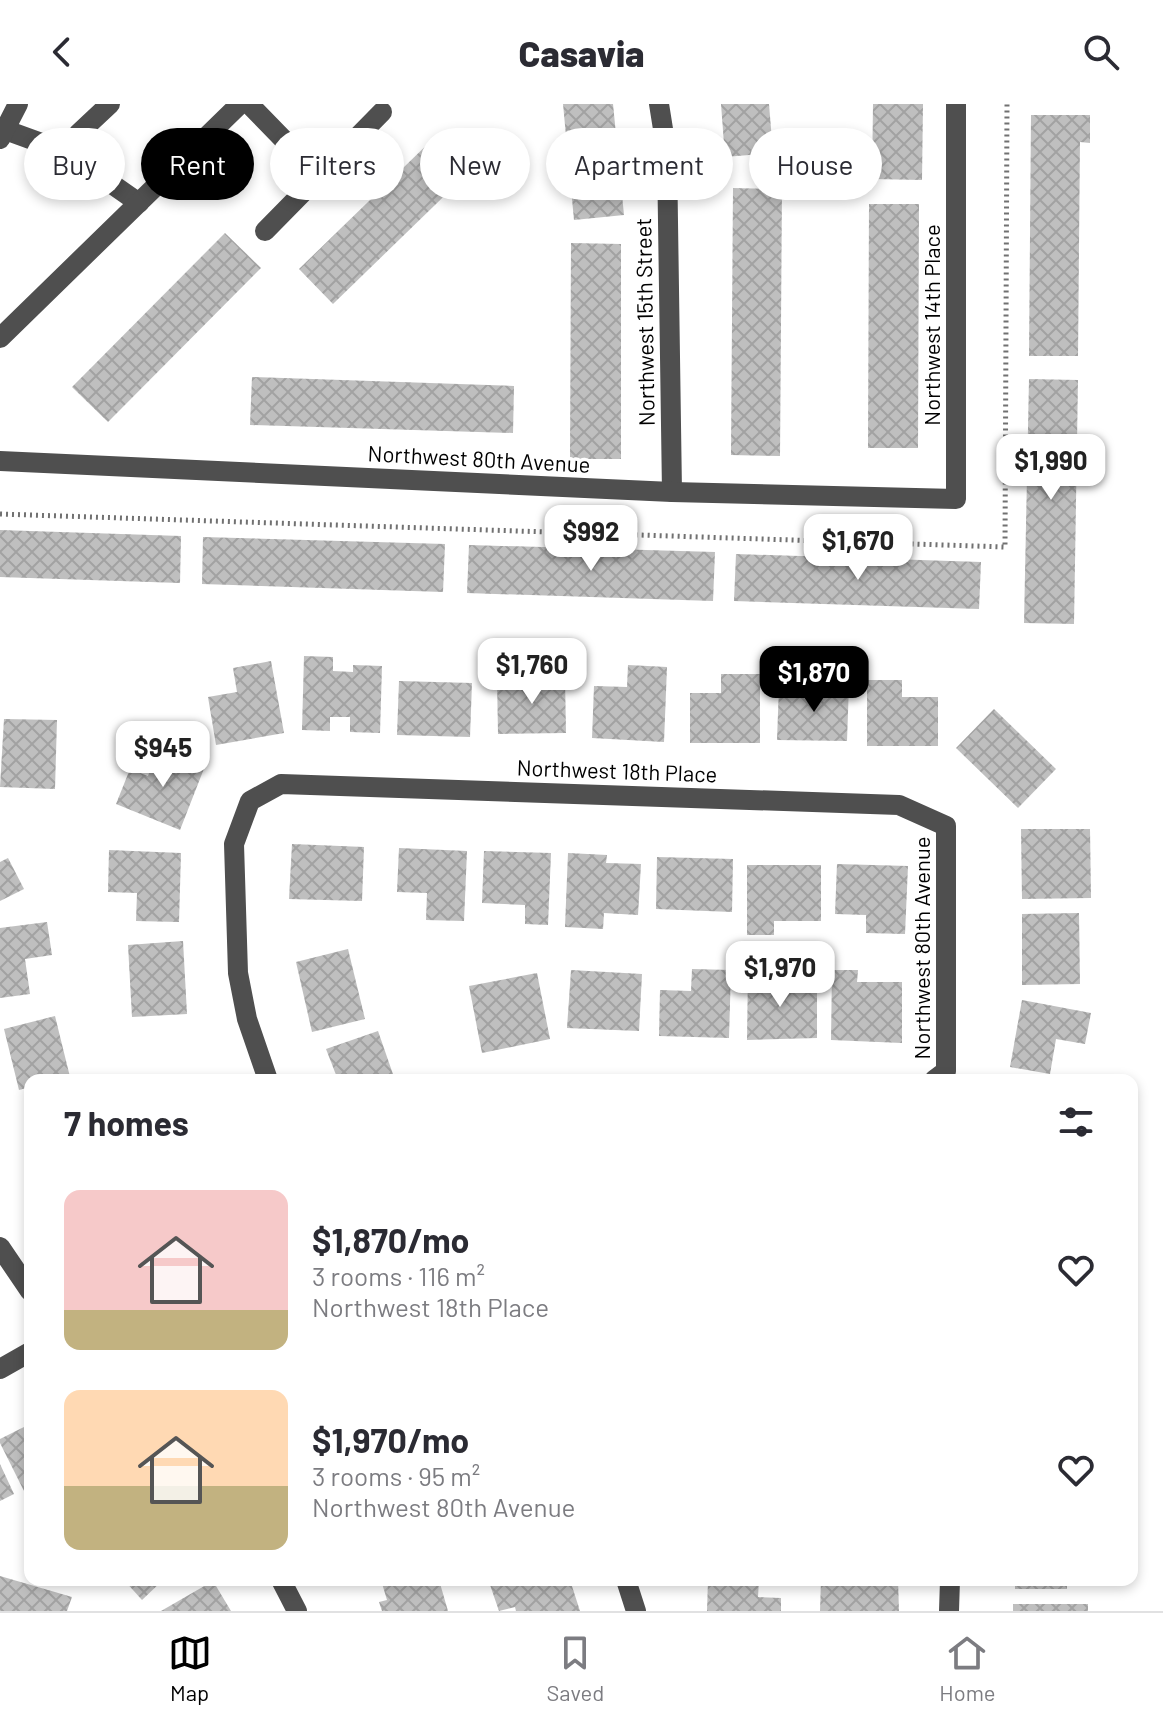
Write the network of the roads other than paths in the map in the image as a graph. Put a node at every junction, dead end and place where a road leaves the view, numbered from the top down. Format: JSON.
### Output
{"nodes":[{"id":1,"x":18,"y":104,"type":"edge"},
{"id":2,"x":88,"y":104,"type":"edge"},
{"id":3,"x":110,"y":104,"type":"edge"},
{"id":4,"x":240,"y":104,"type":"edge"},
{"id":5,"x":249,"y":104,"type":"edge"},
{"id":6,"x":659,"y":104,"type":"edge"},
{"id":7,"x":956,"y":104,"type":"edge"},
{"id":8,"x":382,"y":112,"type":"dead end"},
{"id":9,"x":81,"y":128,"type":"edge"},
{"id":10,"x":84,"y":128,"type":"edge"},
{"id":11,"x":272,"y":128,"type":"edge"},
{"id":12,"x":366,"y":128,"type":"edge"},
{"id":13,"x":2,"y":132,"type":"edge"},
{"id":14,"x":24,"y":139,"type":"edge"},
{"id":15,"x":125,"y":193,"type":"edge"},
{"id":16,"x":295,"y":200,"type":"edge"},
{"id":17,"x":139,"y":203,"type":"junction"},
{"id":18,"x":265,"y":231,"type":"dead end"},
{"id":19,"x":0,"y":338,"type":"edge"},
{"id":20,"x":0,"y":461,"type":"edge"},
{"id":21,"x":672,"y":492,"type":"junction"},
{"id":22,"x":956,"y":499,"type":"joint"},
{"id":23,"x":946,"y":826,"type":"joint"},
{"id":24,"x":266,"y":1074,"type":"edge"},
{"id":25,"x":940,"y":1074,"type":"edge"},
{"id":26,"x":0,"y":1247,"type":"edge"},
{"id":27,"x":24,"y":1282,"type":"edge"},
{"id":28,"x":24,"y":1355,"type":"edge"},
{"id":29,"x":0,"y":1369,"type":"edge"},
{"id":30,"x":284,"y":1586,"type":"edge"},
{"id":31,"x":628,"y":1586,"type":"edge"},
{"id":32,"x":950,"y":1586,"type":"edge"},
{"id":33,"x":297,"y":1611,"type":"edge"},
{"id":34,"x":636,"y":1611,"type":"edge"},
{"id":35,"x":949,"y":1611,"type":"edge"}],
"edges":[{"from":1,"to":13,"type":"street"},
{"from":2,"to":9,"type":"street"},
{"from":3,"to":10,"type":"street"},
{"from":4,"to":17,"type":"street"},
{"from":5,"to":11,"type":"street"},
{"from":6,"to":21,"type":"street","name":"Northwest 15th Street"},
{"from":7,"to":22,"type":"street","name":"Northwest 14th Place"},
{"from":8,"to":12,"type":"street"},
{"from":13,"to":14,"type":"street"},
{"from":15,"to":17,"type":"street"},
{"from":16,"to":18,"type":"street"},
{"from":17,"to":19,"type":"street"},
{"from":20,"to":21,"type":"street","name":"Northwest 80th Avenue"},
{"from":21,"to":22,"type":"street","name":"Northwest 80th Avenue"},
{"from":23,"to":24,"type":"street","name":"Northwest 18th Place"},
{"from":23,"to":25,"type":"street","name":"Northwest 80th Avenue"},
{"from":26,"to":27,"type":"street"},
{"from":28,"to":29,"type":"street"},
{"from":30,"to":33,"type":"street"},
{"from":31,"to":34,"type":"street"},
{"from":32,"to":35,"type":"street"}]}
